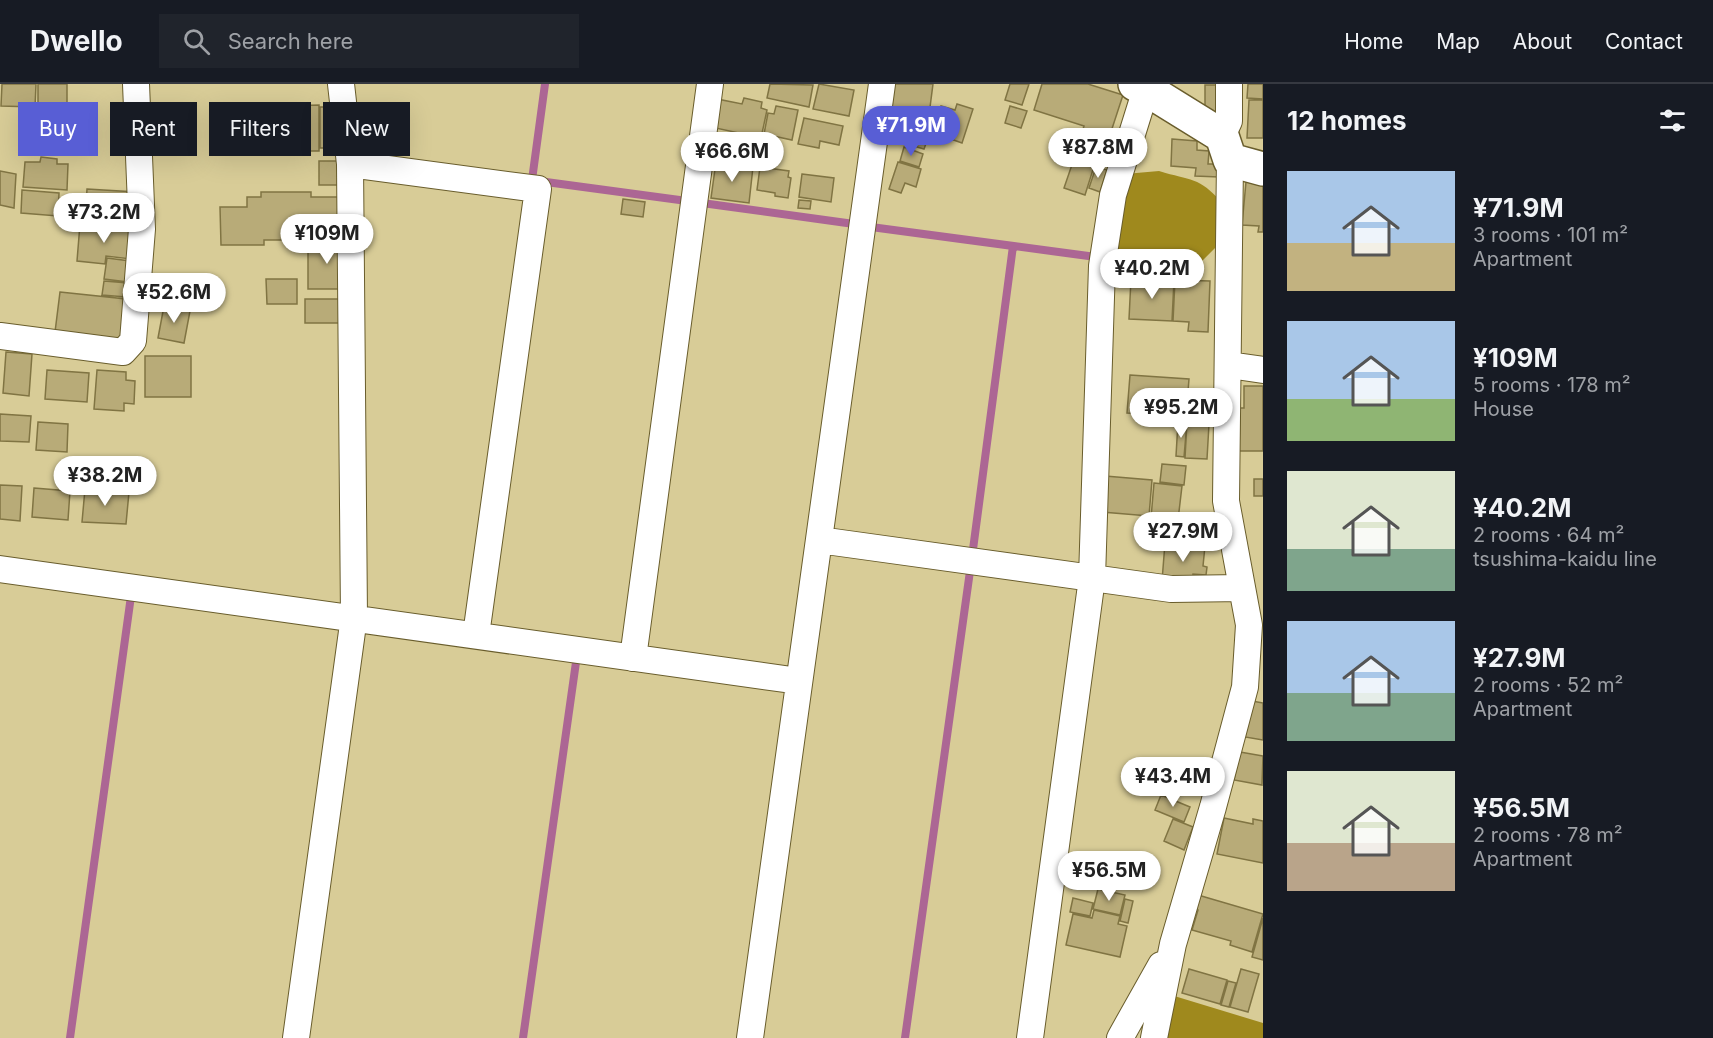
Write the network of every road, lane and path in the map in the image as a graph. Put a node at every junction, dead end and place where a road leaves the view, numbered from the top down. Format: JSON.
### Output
{"nodes":[{"id":1,"x":136,"y":84,"type":"edge"},
{"id":2,"x":341,"y":84,"type":"edge"},
{"id":3,"x":710,"y":84,"type":"edge"},
{"id":4,"x":882,"y":84,"type":"edge"},
{"id":5,"x":1229,"y":84,"type":"edge"},
{"id":6,"x":1140,"y":87,"type":"edge"},
{"id":7,"x":1226,"y":148,"type":"junction"},
{"id":8,"x":350,"y":164,"type":"junction"},
{"id":9,"x":1263,"y":169,"type":"edge"},
{"id":10,"x":0,"y":336,"type":"edge"},
{"id":11,"x":1229,"y":364,"type":"junction"},
{"id":12,"x":1263,"y":370,"type":"edge"},
{"id":13,"x":819,"y":540,"type":"junction"},
{"id":14,"x":0,"y":569,"type":"edge"},
{"id":15,"x":1092,"y":578,"type":"junction"},
{"id":16,"x":1242,"y":588,"type":"junction"},
{"id":17,"x":354,"y":617,"type":"junction"},
{"id":18,"x":476,"y":635,"type":"junction"},
{"id":19,"x":633,"y":658,"type":"junction"},
{"id":20,"x":799,"y":681,"type":"junction"},
{"id":21,"x":1254,"y":688,"type":"edge"},
{"id":22,"x":1173,"y":944,"type":"junction"},
{"id":23,"x":296,"y":1038,"type":"edge"},
{"id":24,"x":750,"y":1038,"type":"edge"},
{"id":25,"x":1030,"y":1038,"type":"edge"},
{"id":26,"x":1120,"y":1038,"type":"edge"},
{"id":27,"x":1155,"y":1038,"type":"edge"}],
"edges":[{"from":1,"to":10,"type":"street"},
{"from":2,"to":8,"type":"street"},
{"from":3,"to":19,"type":"street"},
{"from":4,"to":13,"type":"street"},
{"from":5,"to":7,"type":"street"},
{"from":6,"to":7,"type":"main road"},
{"from":6,"to":15,"type":"street"},
{"from":7,"to":9,"type":"main road"},
{"from":7,"to":11,"type":"street"},
{"from":8,"to":17,"type":"street"},
{"from":8,"to":18,"type":"street"},
{"from":11,"to":12,"type":"street"},
{"from":11,"to":16,"type":"street"},
{"from":13,"to":15,"type":"street"},
{"from":13,"to":20,"type":"street"},
{"from":14,"to":17,"type":"street"},
{"from":15,"to":16,"type":"street"},
{"from":15,"to":25,"type":"street"},
{"from":16,"to":21,"type":"street"},
{"from":17,"to":18,"type":"street"},
{"from":17,"to":23,"type":"street"},
{"from":18,"to":19,"type":"street"},
{"from":19,"to":20,"type":"street"},
{"from":20,"to":24,"type":"street"},
{"from":21,"to":22,"type":"street"},
{"from":22,"to":26,"type":"street"},
{"from":22,"to":27,"type":"street"}]}
